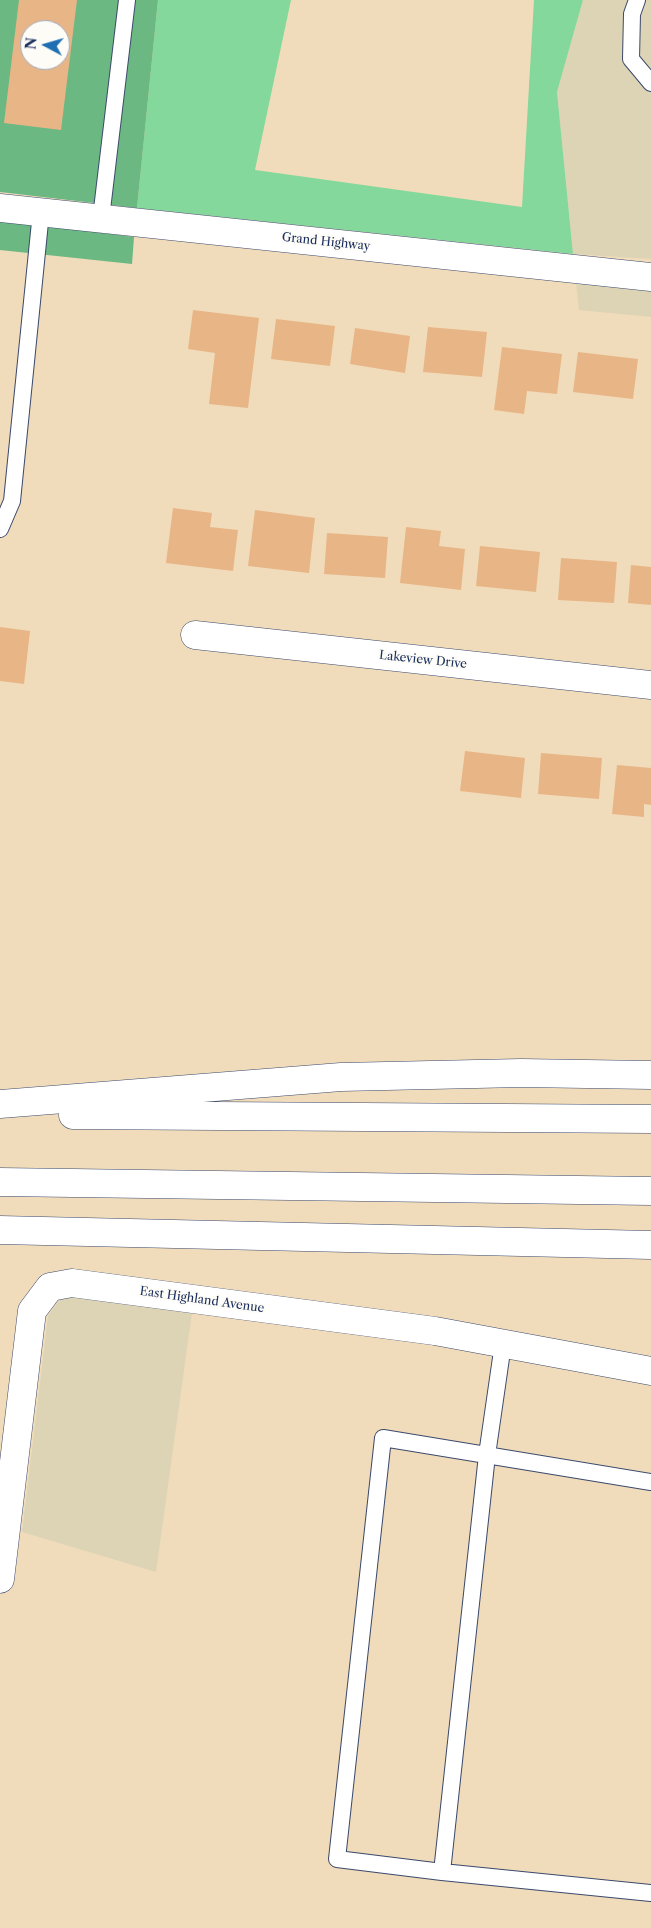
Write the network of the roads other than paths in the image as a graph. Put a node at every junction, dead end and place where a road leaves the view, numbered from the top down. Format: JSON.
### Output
{"nodes":[{"id":1,"x":127,"y":0,"type":"edge"},
{"id":2,"x":636,"y":0,"type":"edge"},
{"id":3,"x":651,"y":83,"type":"edge"},
{"id":4,"x":0,"y":208,"type":"edge"},
{"id":5,"x":41,"y":212,"type":"junction"},
{"id":6,"x":101,"y":218,"type":"junction"},
{"id":7,"x":651,"y":277,"type":"edge"},
{"id":8,"x":0,"y":529,"type":"edge"},
{"id":9,"x":195,"y":635,"type":"dead end"},
{"id":10,"x":651,"y":685,"type":"edge"},
{"id":11,"x":651,"y":1075,"type":"edge"},
{"id":12,"x":0,"y":1104,"type":"edge"},
{"id":13,"x":0,"y":1114,"type":"edge"},
{"id":14,"x":651,"y":1119,"type":"edge"},
{"id":15,"x":0,"y":1182,"type":"edge"},
{"id":16,"x":651,"y":1191,"type":"edge"},
{"id":17,"x":0,"y":1230,"type":"edge"},
{"id":18,"x":651,"y":1245,"type":"edge"},
{"id":19,"x":503,"y":1344,"type":"junction"},
{"id":20,"x":651,"y":1371,"type":"edge"},
{"id":21,"x":487,"y":1455,"type":"junction"},
{"id":22,"x":651,"y":1482,"type":"edge"},
{"id":23,"x":0,"y":1579,"type":"edge"},
{"id":24,"x":442,"y":1872,"type":"junction"},
{"id":25,"x":651,"y":1893,"type":"edge"}],
"edges":[{"from":1,"to":6,"type":"lane"},
{"from":2,"to":3,"type":"lane"},
{"from":4,"to":5,"type":"main road","name":"Grand Highway"},
{"from":5,"to":6,"type":"main road","name":"Grand Highway"},
{"from":5,"to":8,"type":"lane"},
{"from":6,"to":7,"type":"main road","name":"Grand Highway"},
{"from":9,"to":10,"type":"main road","name":"Lakeview Drive"},
{"from":11,"to":12,"type":"main road"},
{"from":13,"to":14,"type":"main road"},
{"from":15,"to":16,"type":"main road"},
{"from":17,"to":18,"type":"main road"},
{"from":19,"to":20,"type":"main road","name":"East Highland Avenue"},
{"from":19,"to":21,"type":"lane"},
{"from":19,"to":23,"type":"main road","name":"East Highland Avenue"},
{"from":21,"to":22,"type":"lane"},
{"from":21,"to":24,"type":"lane"},
{"from":21,"to":24,"type":"lane"},
{"from":24,"to":25,"type":"lane"}]}
